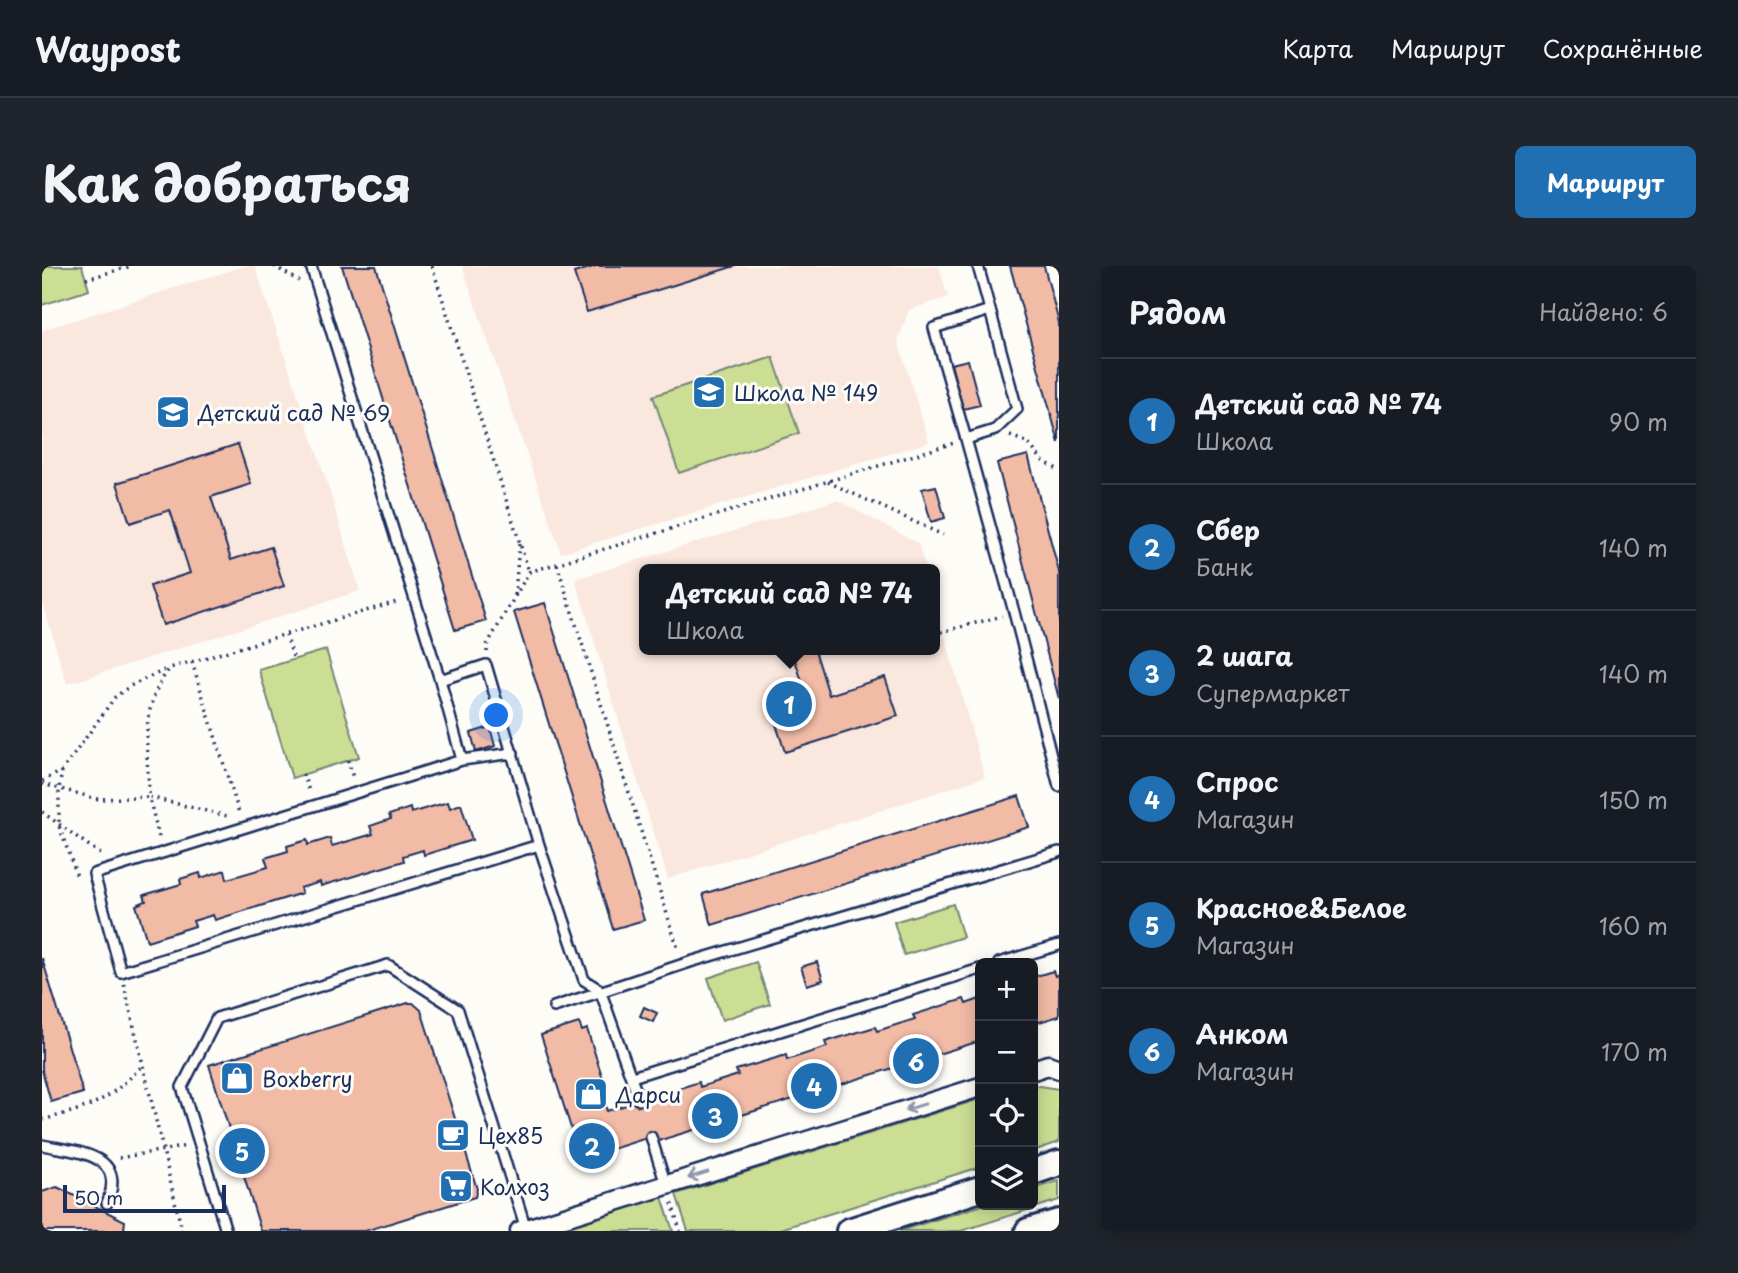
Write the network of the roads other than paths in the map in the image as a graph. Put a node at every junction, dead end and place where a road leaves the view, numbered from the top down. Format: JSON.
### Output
{"nodes":[{"id":1,"x":311,"y":266,"type":"edge"},
{"id":2,"x":978,"y":266,"type":"edge"},
{"id":3,"x":990,"y":310,"type":"junction"},
{"id":4,"x":966,"y":439,"type":"junction"},
{"id":5,"x":440,"y":680,"type":"junction"},
{"id":6,"x":513,"y":753,"type":"junction"},
{"id":7,"x":462,"y":761,"type":"junction"},
{"id":8,"x":1059,"y":786,"type":"edge"},
{"id":9,"x":540,"y":845,"type":"junction"},
{"id":10,"x":1059,"y":852,"type":"edge"},
{"id":11,"x":1059,"y":945,"type":"edge"},
{"id":12,"x":1016,"y":958,"type":"edge"},
{"id":13,"x":975,"y":971,"type":"edge"},
{"id":14,"x":600,"y":990,"type":"junction"},
{"id":15,"x":554,"y":1007,"type":"dead end"},
{"id":16,"x":632,"y":1077,"type":"junction"},
{"id":17,"x":975,"y":1089,"type":"edge"},
{"id":18,"x":639,"y":1100,"type":"dead end"},
{"id":19,"x":651,"y":1137,"type":"dead end"},
{"id":20,"x":42,"y":1146,"type":"edge"},
{"id":21,"x":1059,"y":1163,"type":"edge"},
{"id":22,"x":1038,"y":1170,"type":"edge"},
{"id":23,"x":668,"y":1190,"type":"junction"},
{"id":24,"x":975,"y":1191,"type":"edge"},
{"id":25,"x":107,"y":1203,"type":"dead end"},
{"id":26,"x":1059,"y":1222,"type":"edge"},
{"id":27,"x":523,"y":1230,"type":"edge"},
{"id":28,"x":226,"y":1231,"type":"edge"},
{"id":29,"x":849,"y":1231,"type":"edge"},
{"id":30,"x":1028,"y":1231,"type":"edge"}],
"edges":[{"from":1,"to":5,"type":"lane"},
{"from":2,"to":3,"type":"lane"},
{"from":3,"to":4,"type":"lane"},
{"from":3,"to":4,"type":"lane"},
{"from":4,"to":8,"type":"lane"},
{"from":5,"to":6,"type":"lane"},
{"from":5,"to":7,"type":"lane"},
{"from":6,"to":7,"type":"lane"},
{"from":6,"to":9,"type":"lane"},
{"from":7,"to":9,"type":"lane"},
{"from":9,"to":14,"type":"lane"},
{"from":10,"to":14,"type":"lane"},
{"from":11,"to":12,"type":"lane"},
{"from":13,"to":16,"type":"lane"},
{"from":14,"to":15,"type":"lane"},
{"from":14,"to":16,"type":"lane"},
{"from":16,"to":18,"type":"lane"},
{"from":17,"to":23,"type":"street","one_way":true},
{"from":19,"to":23,"type":"lane"},
{"from":20,"to":25,"type":"lane"},
{"from":21,"to":22,"type":"main road"},
{"from":23,"to":27,"type":"street"},
{"from":24,"to":29,"type":"main road"},
{"from":26,"to":30,"type":"main road"},
{"from":27,"to":28,"type":"lane"}]}
